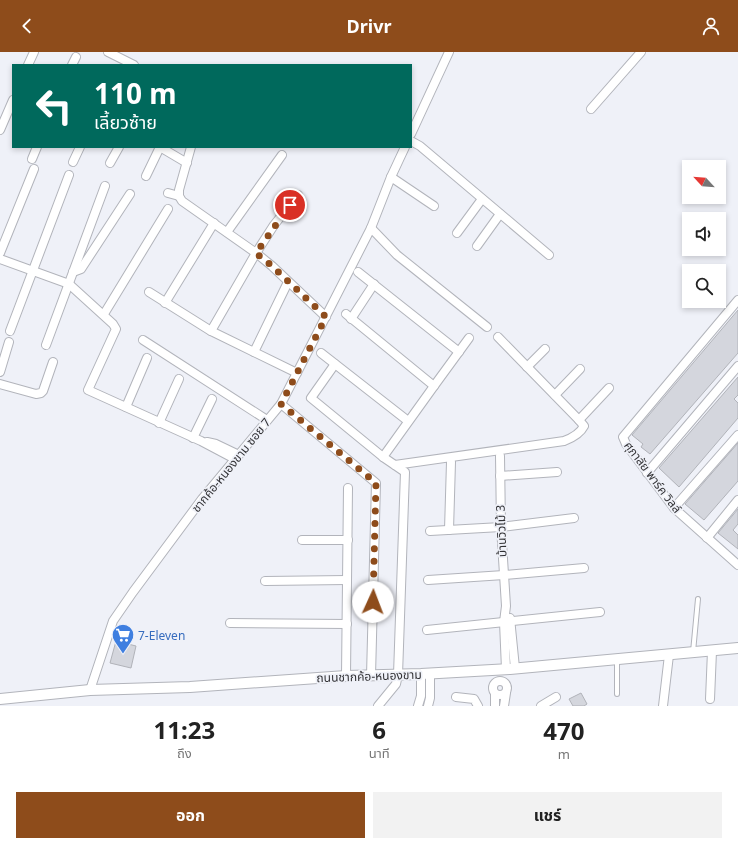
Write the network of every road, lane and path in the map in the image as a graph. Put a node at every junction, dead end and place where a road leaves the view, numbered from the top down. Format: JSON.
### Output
{"nodes":[{"id":1,"x":34,"y":52,"type":"edge"},
{"id":2,"x":108,"y":52,"type":"edge"},
{"id":3,"x":450,"y":52,"type":"edge"},
{"id":4,"x":641,"y":52,"type":"edge"},
{"id":5,"x":76,"y":57,"type":"dead end"},
{"id":6,"x":28,"y":64,"type":"edge"},
{"id":7,"x":72,"y":64,"type":"edge"},
{"id":8,"x":132,"y":64,"type":"edge"},
{"id":9,"x":12,"y":105,"type":"edge"},
{"id":10,"x":591,"y":109,"type":"dead end"},
{"id":11,"x":9,"y":119,"type":"edge"},
{"id":12,"x":0,"y":130,"type":"edge"},
{"id":13,"x":412,"y":132,"type":"edge"},
{"id":14,"x":412,"y":142,"type":"edge"},
{"id":15,"x":37,"y":148,"type":"edge"},
{"id":16,"x":79,"y":148,"type":"edge"},
{"id":17,"x":118,"y":148,"type":"edge"},
{"id":18,"x":160,"y":148,"type":"edge"},
{"id":19,"x":191,"y":148,"type":"edge"},
{"id":20,"x":405,"y":148,"type":"edge"},
{"id":21,"x":282,"y":155,"type":"dead end"},
{"id":22,"x":32,"y":159,"type":"dead end"},
{"id":23,"x":73,"y":162,"type":"dead end"},
{"id":24,"x":110,"y":163,"type":"dead end"},
{"id":25,"x":34,"y":169,"type":"dead end"},
{"id":26,"x":69,"y":175,"type":"dead end"},
{"id":27,"x":146,"y":176,"type":"dead end"},
{"id":28,"x":391,"y":177,"type":"junction"},
{"id":29,"x":106,"y":186,"type":"dead end"},
{"id":30,"x":168,"y":193,"type":"dead end"},
{"id":31,"x":130,"y":194,"type":"dead end"},
{"id":32,"x":298,"y":195,"type":"dead end"},
{"id":33,"x":179,"y":196,"type":"junction"},
{"id":34,"x":482,"y":199,"type":"junction"},
{"id":35,"x":434,"y":206,"type":"dead end"},
{"id":36,"x":168,"y":209,"type":"dead end"},
{"id":37,"x":500,"y":214,"type":"junction"},
{"id":38,"x":214,"y":223,"type":"junction"},
{"id":39,"x":372,"y":228,"type":"junction"},
{"id":40,"x":227,"y":232,"type":"junction"},
{"id":41,"x":457,"y":233,"type":"dead end"},
{"id":42,"x":477,"y":246,"type":"dead end"},
{"id":43,"x":0,"y":253,"type":"edge"},
{"id":44,"x":256,"y":253,"type":"junction"},
{"id":45,"x":549,"y":255,"type":"dead end"},
{"id":46,"x":0,"y":259,"type":"edge"},
{"id":47,"x":33,"y":271,"type":"junction"},
{"id":48,"x":74,"y":272,"type":"junction"},
{"id":49,"x":358,"y":272,"type":"dead end"},
{"id":50,"x":288,"y":282,"type":"junction"},
{"id":51,"x":69,"y":284,"type":"junction"},
{"id":52,"x":374,"y":284,"type":"junction"},
{"id":53,"x":149,"y":292,"type":"dead end"},
{"id":54,"x":738,"y":300,"type":"edge"},
{"id":55,"x":165,"y":303,"type":"junction"},
{"id":56,"x":104,"y":314,"type":"junction"},
{"id":57,"x":326,"y":317,"type":"junction"},
{"id":58,"x":487,"y":327,"type":"dead end"},
{"id":59,"x":10,"y":331,"type":"dead end"},
{"id":60,"x":211,"y":331,"type":"junction"},
{"id":61,"x":498,"y":337,"type":"dead end"},
{"id":62,"x":470,"y":338,"type":"dead end"},
{"id":63,"x":142,"y":340,"type":"dead end"},
{"id":64,"x":9,"y":342,"type":"dead end"},
{"id":65,"x":46,"y":345,"type":"dead end"},
{"id":66,"x":545,"y":349,"type":"dead end"},
{"id":67,"x":254,"y":352,"type":"junction"},
{"id":68,"x":459,"y":352,"type":"junction"},
{"id":69,"x":321,"y":353,"type":"dead end"},
{"id":70,"x":147,"y":358,"type":"dead end"},
{"id":71,"x":53,"y":362,"type":"dead end"},
{"id":72,"x":335,"y":364,"type":"junction"},
{"id":73,"x":738,"y":366,"type":"edge"},
{"id":74,"x":527,"y":367,"type":"junction"},
{"id":75,"x":580,"y":368,"type":"dead end"},
{"id":76,"x":0,"y":372,"type":"edge"},
{"id":77,"x":297,"y":373,"type":"junction"},
{"id":78,"x":180,"y":379,"type":"dead end"},
{"id":79,"x":0,"y":384,"type":"edge"},
{"id":80,"x":434,"y":386,"type":"junction"},
{"id":81,"x":609,"y":388,"type":"dead end"},
{"id":82,"x":555,"y":396,"type":"junction"},
{"id":83,"x":212,"y":398,"type":"dead end"},
{"id":84,"x":281,"y":404,"type":"junction"},
{"id":85,"x":126,"y":407,"type":"junction"},
{"id":86,"x":267,"y":420,"type":"junction"},
{"id":87,"x":579,"y":420,"type":"junction"},
{"id":88,"x":408,"y":421,"type":"junction"},
{"id":89,"x":159,"y":423,"type":"junction"},
{"id":90,"x":738,"y":435,"type":"edge"},
{"id":91,"x":197,"y":440,"type":"junction"},
{"id":92,"x":500,"y":456,"type":"dead end"},
{"id":93,"x":237,"y":457,"type":"junction"},
{"id":94,"x":383,"y":457,"type":"junction"},
{"id":95,"x":451,"y":462,"type":"dead end"},
{"id":96,"x":395,"y":465,"type":"junction"},
{"id":97,"x":557,"y":472,"type":"dead end"},
{"id":98,"x":647,"y":473,"type":"junction"},
{"id":99,"x":500,"y":476,"type":"junction"},
{"id":100,"x":348,"y":488,"type":"dead end"},
{"id":101,"x":738,"y":500,"type":"edge"},
{"id":102,"x":674,"y":508,"type":"junction"},
{"id":103,"x":574,"y":518,"type":"dead end"},
{"id":104,"x":501,"y":527,"type":"junction"},
{"id":105,"x":449,"y":530,"type":"junction"},
{"id":106,"x":430,"y":531,"type":"dead end"},
{"id":107,"x":707,"y":538,"type":"junction"},
{"id":108,"x":302,"y":540,"type":"dead end"},
{"id":109,"x":348,"y":540,"type":"junction"},
{"id":110,"x":738,"y":565,"type":"edge"},
{"id":111,"x":584,"y":568,"type":"dead end"},
{"id":112,"x":504,"y":575,"type":"junction"},
{"id":113,"x":347,"y":580,"type":"junction"},
{"id":114,"x":428,"y":580,"type":"dead end"},
{"id":115,"x":265,"y":581,"type":"dead end"},
{"id":116,"x":698,"y":599,"type":"dead end"},
{"id":117,"x":600,"y":612,"type":"dead end"},
{"id":118,"x":508,"y":622,"type":"junction"},
{"id":119,"x":230,"y":623,"type":"dead end"},
{"id":120,"x":347,"y":624,"type":"junction"},
{"id":121,"x":427,"y":630,"type":"dead end"},
{"id":122,"x":738,"y":648,"type":"edge"},
{"id":123,"x":712,"y":651,"type":"junction"},
{"id":124,"x":693,"y":652,"type":"junction"},
{"id":125,"x":669,"y":654,"type":"junction"},
{"id":126,"x":617,"y":659,"type":"junction"},
{"id":127,"x":510,"y":668,"type":"junction"},
{"id":128,"x":488,"y":670,"type":"junction"},
{"id":129,"x":425,"y":674,"type":"junction"},
{"id":130,"x":398,"y":675,"type":"junction"},
{"id":131,"x":346,"y":676,"type":"junction"},
{"id":132,"x":371,"y":676,"type":"junction"},
{"id":133,"x":505,"y":682,"type":"junction"},
{"id":134,"x":494,"y":683,"type":"junction"},
{"id":135,"x":90,"y":690,"type":"junction"},
{"id":136,"x":506,"y":693,"type":"junction"},
{"id":137,"x":496,"y":694,"type":"junction"},
{"id":138,"x":617,"y":694,"type":"dead end"},
{"id":139,"x":456,"y":697,"type":"dead end"},
{"id":140,"x":556,"y":697,"type":"dead end"},
{"id":141,"x":0,"y":699,"type":"edge"},
{"id":142,"x":710,"y":699,"type":"dead end"},
{"id":143,"x":378,"y":706,"type":"edge"},
{"id":144,"x":418,"y":706,"type":"edge"},
{"id":145,"x":428,"y":706,"type":"edge"},
{"id":146,"x":478,"y":706,"type":"edge"},
{"id":147,"x":495,"y":706,"type":"edge"},
{"id":148,"x":504,"y":706,"type":"edge"},
{"id":149,"x":541,"y":706,"type":"edge"},
{"id":150,"x":663,"y":706,"type":"edge"}],
"edges":[{"from":1,"to":6,"type":"street"},
{"from":2,"to":8,"type":"street"},
{"from":3,"to":13,"type":"street"},
{"from":4,"to":10,"type":"street"},
{"from":5,"to":7,"type":"street"},
{"from":9,"to":11,"type":"street"},
{"from":11,"to":12,"type":"street"},
{"from":14,"to":34,"type":"street"},
{"from":15,"to":22,"type":"street"},
{"from":16,"to":23,"type":"street"},
{"from":17,"to":24,"type":"street"},
{"from":18,"to":27,"type":"street"},
{"from":19,"to":33,"type":"street"},
{"from":20,"to":28,"type":"street","name":"ชากค้อ-หนองขาม ซอย 7"},
{"from":21,"to":40,"type":"street"},
{"from":25,"to":43,"type":"street"},
{"from":26,"to":47,"type":"street"},
{"from":28,"to":35,"type":"street"},
{"from":28,"to":39,"type":"street","name":"ชากค้อ-หนองขาม ซอย 7"},
{"from":29,"to":48,"type":"street"},
{"from":30,"to":33,"type":"street"},
{"from":31,"to":48,"type":"street"},
{"from":32,"to":44,"type":"street"},
{"from":33,"to":38,"type":"street"},
{"from":34,"to":37,"type":"street"},
{"from":34,"to":41,"type":"street"},
{"from":36,"to":56,"type":"street"},
{"from":37,"to":42,"type":"street"},
{"from":37,"to":45,"type":"street"},
{"from":38,"to":40,"type":"street"},
{"from":38,"to":55,"type":"street"},
{"from":39,"to":57,"type":"street","name":"ชากค้อ-หนองขาม ซอย 7"},
{"from":39,"to":58,"type":"street"},
{"from":40,"to":44,"type":"street"},
{"from":44,"to":50,"type":"street"},
{"from":44,"to":60,"type":"street"},
{"from":46,"to":47,"type":"street"},
{"from":47,"to":51,"type":"street"},
{"from":47,"to":59,"type":"street"},
{"from":48,"to":51,"type":"street"},
{"from":49,"to":52,"type":"street"},
{"from":50,"to":57,"type":"street"},
{"from":50,"to":67,"type":"street"},
{"from":51,"to":56,"type":"street"},
{"from":51,"to":65,"type":"street"},
{"from":52,"to":68,"type":"street"},
{"from":52,"to":80,"type":"street"},
{"from":53,"to":55,"type":"street"},
{"from":54,"to":98,"type":"street","name":"ศุภาลัย พาร์ค วิลล์"},
{"from":55,"to":60,"type":"street"},
{"from":56,"to":85,"type":"street"},
{"from":57,"to":77,"type":"street","name":"ชากค้อ-หนองขาม ซอย 7"},
{"from":60,"to":67,"type":"street"},
{"from":61,"to":74,"type":"street"},
{"from":62,"to":68,"type":"street"},
{"from":63,"to":86,"type":"street"},
{"from":64,"to":76,"type":"street"},
{"from":66,"to":74,"type":"street"},
{"from":67,"to":77,"type":"street"},
{"from":68,"to":80,"type":"street"},
{"from":69,"to":72,"type":"street"},
{"from":70,"to":85,"type":"street"},
{"from":71,"to":79,"type":"street"},
{"from":72,"to":88,"type":"street"},
{"from":72,"to":94,"type":"street"},
{"from":73,"to":98,"type":"street"},
{"from":74,"to":82,"type":"street"},
{"from":75,"to":82,"type":"street"},
{"from":77,"to":84,"type":"street","name":"ชากค้อ-หนองขาม ซอย 7"},
{"from":78,"to":89,"type":"street"},
{"from":80,"to":88,"type":"street"},
{"from":81,"to":87,"type":"street"},
{"from":82,"to":87,"type":"street"},
{"from":83,"to":91,"type":"street"},
{"from":84,"to":86,"type":"street","name":"ชากค้อ-หนองขาม ซอย 7"},
{"from":84,"to":132,"type":"street"},
{"from":85,"to":89,"type":"street"},
{"from":86,"to":93,"type":"street","name":"ชากค้อ-หนองขาม ซอย 7"},
{"from":87,"to":96,"type":"street"},
{"from":88,"to":94,"type":"street"},
{"from":89,"to":91,"type":"street"},
{"from":90,"to":102,"type":"street"},
{"from":91,"to":93,"type":"street"},
{"from":92,"to":99,"type":"street","name":"บ้านวิวไม้ 3"},
{"from":93,"to":135,"type":"street","name":"ชากค้อ-หนองขาม ซอย 7"},
{"from":94,"to":96,"type":"street"},
{"from":95,"to":105,"type":"street"},
{"from":96,"to":130,"type":"street"},
{"from":97,"to":99,"type":"street"},
{"from":98,"to":102,"type":"street","name":"ศุภาลัย พาร์ค วิลล์"},
{"from":99,"to":104,"type":"street","name":"บ้านวิวไม้ 3"},
{"from":100,"to":109,"type":"street"},
{"from":101,"to":107,"type":"street"},
{"from":102,"to":107,"type":"street","name":"ศุภาลัย พาร์ค วิลล์"},
{"from":103,"to":104,"type":"street"},
{"from":104,"to":105,"type":"street"},
{"from":104,"to":112,"type":"street","name":"บ้านวิวไม้ 3"},
{"from":105,"to":106,"type":"street"},
{"from":107,"to":110,"type":"street","name":"ศุภาลัย พาร์ค วิลล์"},
{"from":108,"to":109,"type":"street"},
{"from":109,"to":113,"type":"street"},
{"from":111,"to":112,"type":"street"},
{"from":112,"to":114,"type":"street"},
{"from":112,"to":118,"type":"street","name":"บ้านวิวไม้ 3"},
{"from":113,"to":115,"type":"street"},
{"from":113,"to":120,"type":"street"},
{"from":116,"to":124,"type":"lane"},
{"from":117,"to":118,"type":"street"},
{"from":118,"to":121,"type":"street"},
{"from":118,"to":127,"type":"street","name":"บ้านวิวไม้ 3"},
{"from":119,"to":120,"type":"street"},
{"from":120,"to":131,"type":"street"},
{"from":122,"to":123,"type":"street","name":"ถนนชากค้อ-หนองขาม"},
{"from":123,"to":124,"type":"street","name":"ถนนชากค้อ-หนองขาม"},
{"from":123,"to":142,"type":"street"},
{"from":124,"to":125,"type":"street","name":"ถนนชากค้อ-หนองขาม"},
{"from":125,"to":126,"type":"street","name":"ถนนชากค้อ-หนองขาม"},
{"from":125,"to":150,"type":"street"},
{"from":126,"to":127,"type":"street","name":"ถนนชากค้อ-หนองขาม"},
{"from":126,"to":138,"type":"lane"},
{"from":127,"to":128,"type":"street","name":"ถนนชากค้อ-หนองขาม"},
{"from":127,"to":133,"type":"street"},
{"from":128,"to":129,"type":"street","name":"ถนนชากค้อ-หนองขาม"},
{"from":128,"to":134,"type":"street"},
{"from":129,"to":130,"type":"street","name":"ถนนชากค้อ-หนองขาม"},
{"from":129,"to":144,"type":"street"},
{"from":129,"to":145,"type":"street"},
{"from":130,"to":132,"type":"street","name":"ถนนชากค้อ-หนองขาม"},
{"from":130,"to":143,"type":"street"},
{"from":131,"to":132,"type":"street","name":"ถนนชากค้อ-หนองขาม"},
{"from":131,"to":135,"type":"street","name":"ถนนชากค้อ-หนองขาม"},
{"from":133,"to":134,"type":"street"},
{"from":133,"to":136,"type":"street"},
{"from":134,"to":137,"type":"street"},
{"from":135,"to":141,"type":"street","name":"ถนนชากค้อ-หนองขาม"},
{"from":136,"to":137,"type":"street"},
{"from":136,"to":148,"type":"street"},
{"from":137,"to":147,"type":"street"},
{"from":139,"to":146,"type":"street"},
{"from":140,"to":149,"type":"street"}]}
